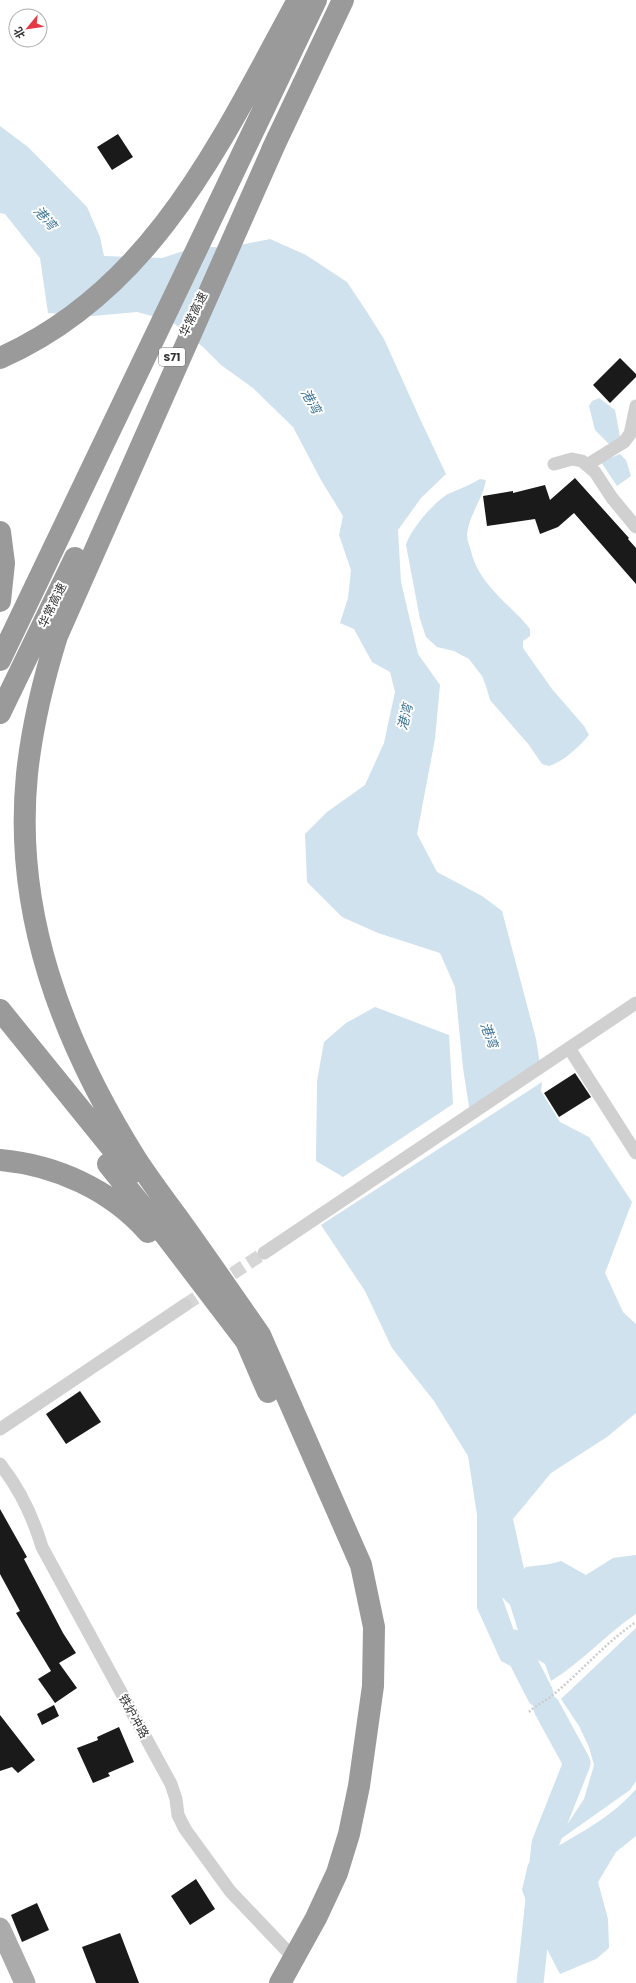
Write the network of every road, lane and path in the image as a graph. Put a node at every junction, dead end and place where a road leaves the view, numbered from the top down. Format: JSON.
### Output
{"nodes":[{"id":1,"x":298,"y":0,"type":"edge"},
{"id":2,"x":316,"y":0,"type":"edge"},
{"id":3,"x":343,"y":0,"type":"edge"},
{"id":4,"x":278,"y":137,"type":"junction"},
{"id":5,"x":0,"y":358,"type":"edge"},
{"id":6,"x":636,"y":406,"type":"edge"},
{"id":7,"x":554,"y":464,"type":"dead end"},
{"id":8,"x":587,"y":465,"type":"junction"},
{"id":9,"x":636,"y":527,"type":"edge"},
{"id":10,"x":0,"y":532,"type":"edge"},
{"id":11,"x":0,"y":601,"type":"edge"},
{"id":12,"x":0,"y":660,"type":"edge"},
{"id":13,"x":0,"y":713,"type":"edge"},
{"id":14,"x":636,"y":1004,"type":"edge"},
{"id":15,"x":0,"y":1010,"type":"edge"},
{"id":16,"x":0,"y":1031,"type":"edge"},
{"id":17,"x":569,"y":1048,"type":"junction"},
{"id":18,"x":636,"y":1153,"type":"edge"},
{"id":19,"x":0,"y":1160,"type":"edge"},
{"id":20,"x":264,"y":1253,"type":"tunnel mouth"},
{"id":21,"x":185,"y":1305,"type":"tunnel mouth"},
{"id":22,"x":253,"y":1338,"type":"junction"},
{"id":23,"x":0,"y":1429,"type":"edge"},
{"id":24,"x":0,"y":1464,"type":"edge"},
{"id":25,"x":636,"y":1622,"type":"edge"},
{"id":26,"x":529,"y":1712,"type":"dead end"},
{"id":27,"x":0,"y":1928,"type":"edge"},
{"id":28,"x":288,"y":1952,"type":"junction"},
{"id":29,"x":25,"y":1983,"type":"edge"},
{"id":30,"x":269,"y":1983,"type":"edge"},
{"id":31,"x":280,"y":1983,"type":"edge"}],
"edges":[{"from":1,"to":5,"type":"highway"},
{"from":2,"to":12,"type":"highway","name":"华常高速","number":"S71"},
{"from":3,"to":4,"type":"highway","name":"华常高速","number":"S71"},
{"from":4,"to":13,"type":"highway","name":"华常高速","number":"S71"},
{"from":4,"to":22,"type":"highway"},
{"from":6,"to":8,"type":"street"},
{"from":7,"to":8,"type":"street"},
{"from":8,"to":9,"type":"street"},
{"from":10,"to":11,"type":"highway"},
{"from":14,"to":17,"type":"street"},
{"from":15,"to":22,"type":"highway"},
{"from":16,"to":22,"type":"highway"},
{"from":17,"to":18,"type":"street"},
{"from":17,"to":20,"type":"street"},
{"from":19,"to":22,"type":"highway"},
{"from":21,"to":23,"type":"street"},
{"from":22,"to":28,"type":"highway"},
{"from":22,"to":31,"type":"highway"},
{"from":24,"to":28,"type":"street","name":"铁炉冲路"},
{"from":25,"to":26,"type":"path"},
{"from":27,"to":29,"type":"main road"},
{"from":28,"to":30,"type":"highway"}]}
